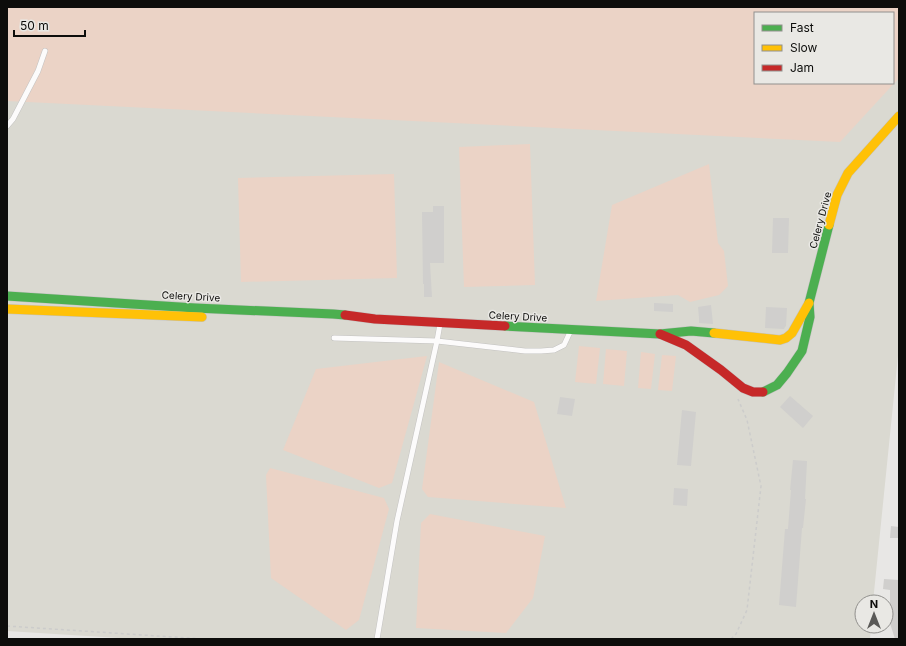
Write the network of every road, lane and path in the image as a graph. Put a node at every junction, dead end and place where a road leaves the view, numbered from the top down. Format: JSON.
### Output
{"nodes":[{"id":1,"x":45,"y":51,"type":"dead end"},
{"id":2,"x":899,"y":116,"type":"edge"},
{"id":3,"x":7,"y":126,"type":"edge"},
{"id":4,"x":7,"y":296,"type":"edge"},
{"id":5,"x":809,"y":303,"type":"junction"},
{"id":6,"x":7,"y":309,"type":"edge"},
{"id":7,"x":208,"y":318,"type":"dead end"},
{"id":8,"x":224,"y":318,"type":"dead end"},
{"id":9,"x":375,"y":319,"type":"junction"},
{"id":10,"x":440,"y":323,"type":"junction"},
{"id":11,"x":572,"y":330,"type":"junction"},
{"id":12,"x":660,"y":334,"type":"junction"},
{"id":13,"x":334,"y":338,"type":"dead end"},
{"id":14,"x":438,"y":341,"type":"junction"},
{"id":15,"x":735,"y":396,"type":"dead end"},
{"id":16,"x":7,"y":626,"type":"edge"},
{"id":17,"x":203,"y":639,"type":"edge"},
{"id":18,"x":376,"y":639,"type":"edge"},
{"id":19,"x":731,"y":639,"type":"edge"}],
"edges":[{"from":1,"to":3,"type":"lane"},
{"from":2,"to":5,"type":"street","name":"Celery Drive"},
{"from":4,"to":9,"type":"street","name":"Celery Drive"},
{"from":5,"to":12,"type":"street","name":"Celery Drive"},
{"from":5,"to":12,"type":"street","name":"Celery Drive"},
{"from":6,"to":7,"type":"street","name":"Celery Drive"},
{"from":8,"to":9,"type":"street","name":"Celery Drive"},
{"from":9,"to":10,"type":"street","name":"Celery Drive"},
{"from":10,"to":11,"type":"street","name":"Celery Drive"},
{"from":10,"to":14,"type":"lane"},
{"from":11,"to":12,"type":"street","name":"Celery Drive"},
{"from":11,"to":14,"type":"lane"},
{"from":13,"to":14,"type":"lane"},
{"from":14,"to":18,"type":"lane"},
{"from":15,"to":19,"type":"path"},
{"from":16,"to":17,"type":"path"}]}
